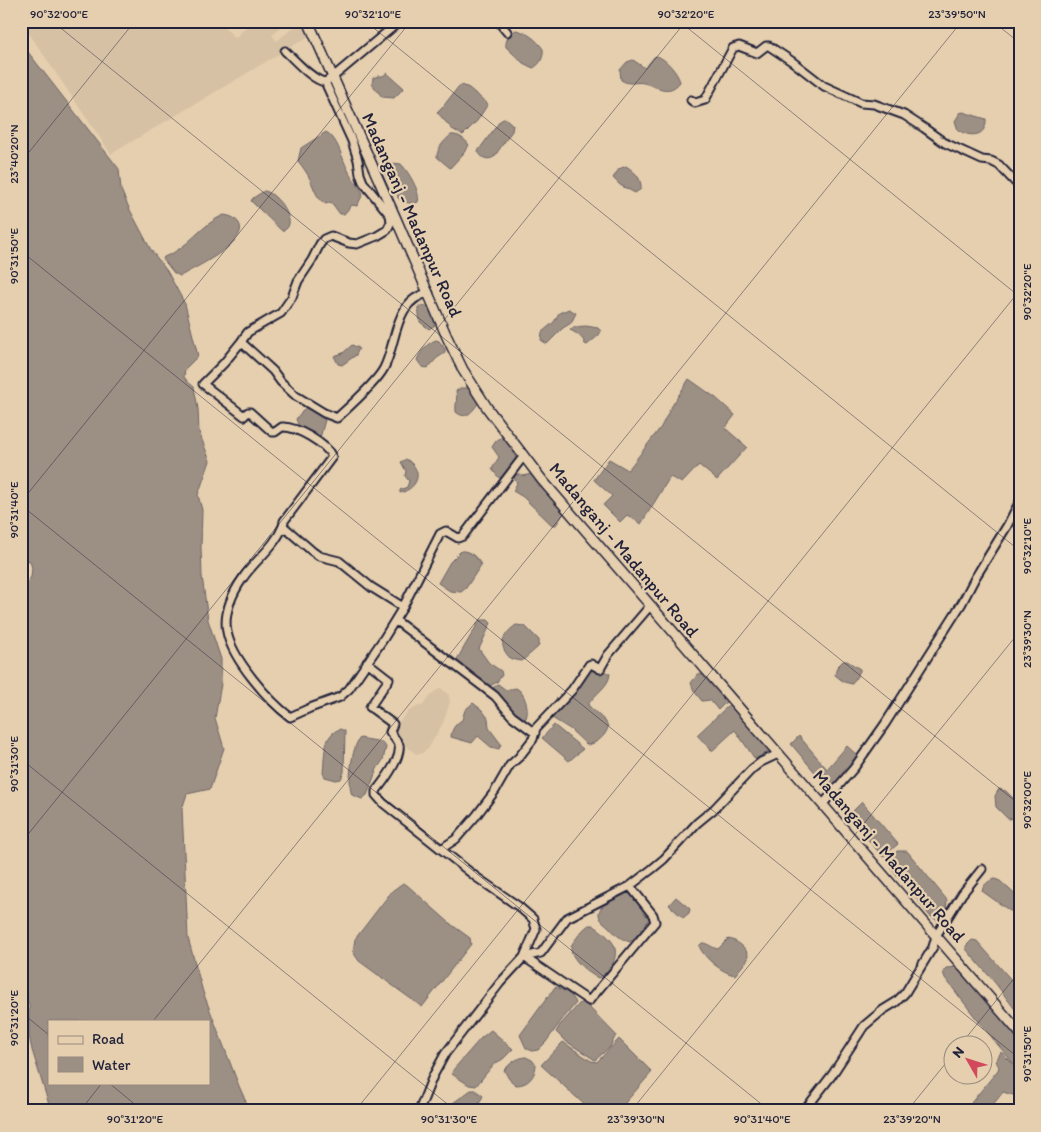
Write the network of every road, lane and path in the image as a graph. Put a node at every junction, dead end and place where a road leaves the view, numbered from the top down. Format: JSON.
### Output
{"nodes":[{"id":1,"x":308,"y":21,"type":"edge"},
{"id":2,"x":400,"y":21,"type":"edge"},
{"id":3,"x":498,"y":21,"type":"edge"},
{"id":4,"x":507,"y":32,"type":"dead end"},
{"id":5,"x":285,"y":51,"type":"dead end"},
{"id":6,"x":333,"y":77,"type":"junction"},
{"id":7,"x":325,"y":82,"type":"junction"},
{"id":8,"x":691,"y":100,"type":"dead end"},
{"id":9,"x":1020,"y":185,"type":"edge"},
{"id":10,"x":429,"y":293,"type":"junction"},
{"id":11,"x":240,"y":342,"type":"junction"},
{"id":12,"x":523,"y":457,"type":"junction"},
{"id":13,"x":1020,"y":501,"type":"edge"},
{"id":14,"x":283,"y":526,"type":"junction"},
{"id":15,"x":650,"y":606,"type":"junction"},
{"id":16,"x":403,"y":607,"type":"junction"},
{"id":17,"x":395,"y":620,"type":"junction"},
{"id":18,"x":367,"y":662,"type":"junction"},
{"id":19,"x":535,"y":733,"type":"junction"},
{"id":20,"x":778,"y":754,"type":"junction"},
{"id":21,"x":823,"y":804,"type":"junction"},
{"id":22,"x":441,"y":849,"type":"junction"},
{"id":23,"x":982,"y":869,"type":"dead end"},
{"id":24,"x":630,"y":886,"type":"junction"},
{"id":25,"x":936,"y":936,"type":"junction"},
{"id":26,"x":524,"y":957,"type":"junction"},
{"id":27,"x":1020,"y":1033,"type":"edge"},
{"id":28,"x":419,"y":1111,"type":"edge"},
{"id":29,"x":804,"y":1111,"type":"edge"}],
"edges":[{"from":1,"to":6,"type":"main road","name":"Madanganj - Madanpur Road"},
{"from":2,"to":6,"type":"street"},
{"from":3,"to":4,"type":"street"},
{"from":5,"to":7,"type":"street"},
{"from":6,"to":7,"type":"street"},
{"from":6,"to":10,"type":"main road","name":"Madanganj - Madanpur Road"},
{"from":7,"to":11,"type":"street"},
{"from":8,"to":9,"type":"street"},
{"from":10,"to":11,"type":"street"},
{"from":10,"to":12,"type":"main road","name":"Madanganj - Madanpur Road"},
{"from":11,"to":14,"type":"street"},
{"from":12,"to":15,"type":"main road","name":"Madanganj - Madanpur Road"},
{"from":12,"to":16,"type":"street"},
{"from":13,"to":21,"type":"street"},
{"from":14,"to":16,"type":"street"},
{"from":14,"to":18,"type":"street"},
{"from":15,"to":19,"type":"street"},
{"from":15,"to":20,"type":"main road","name":"Madanganj - Madanpur Road"},
{"from":16,"to":17,"type":"street"},
{"from":17,"to":18,"type":"street"},
{"from":17,"to":19,"type":"street"},
{"from":18,"to":22,"type":"street"},
{"from":19,"to":22,"type":"street"},
{"from":20,"to":21,"type":"main road","name":"Madanganj - Madanpur Road"},
{"from":20,"to":24,"type":"street"},
{"from":21,"to":25,"type":"main road","name":"Madanganj - Madanpur Road"},
{"from":22,"to":26,"type":"street"},
{"from":23,"to":25,"type":"street"},
{"from":24,"to":26,"type":"street"},
{"from":24,"to":26,"type":"street"},
{"from":25,"to":27,"type":"main road","name":"Madanganj - Madanpur Road"},
{"from":25,"to":29,"type":"street"},
{"from":26,"to":28,"type":"street"}]}
